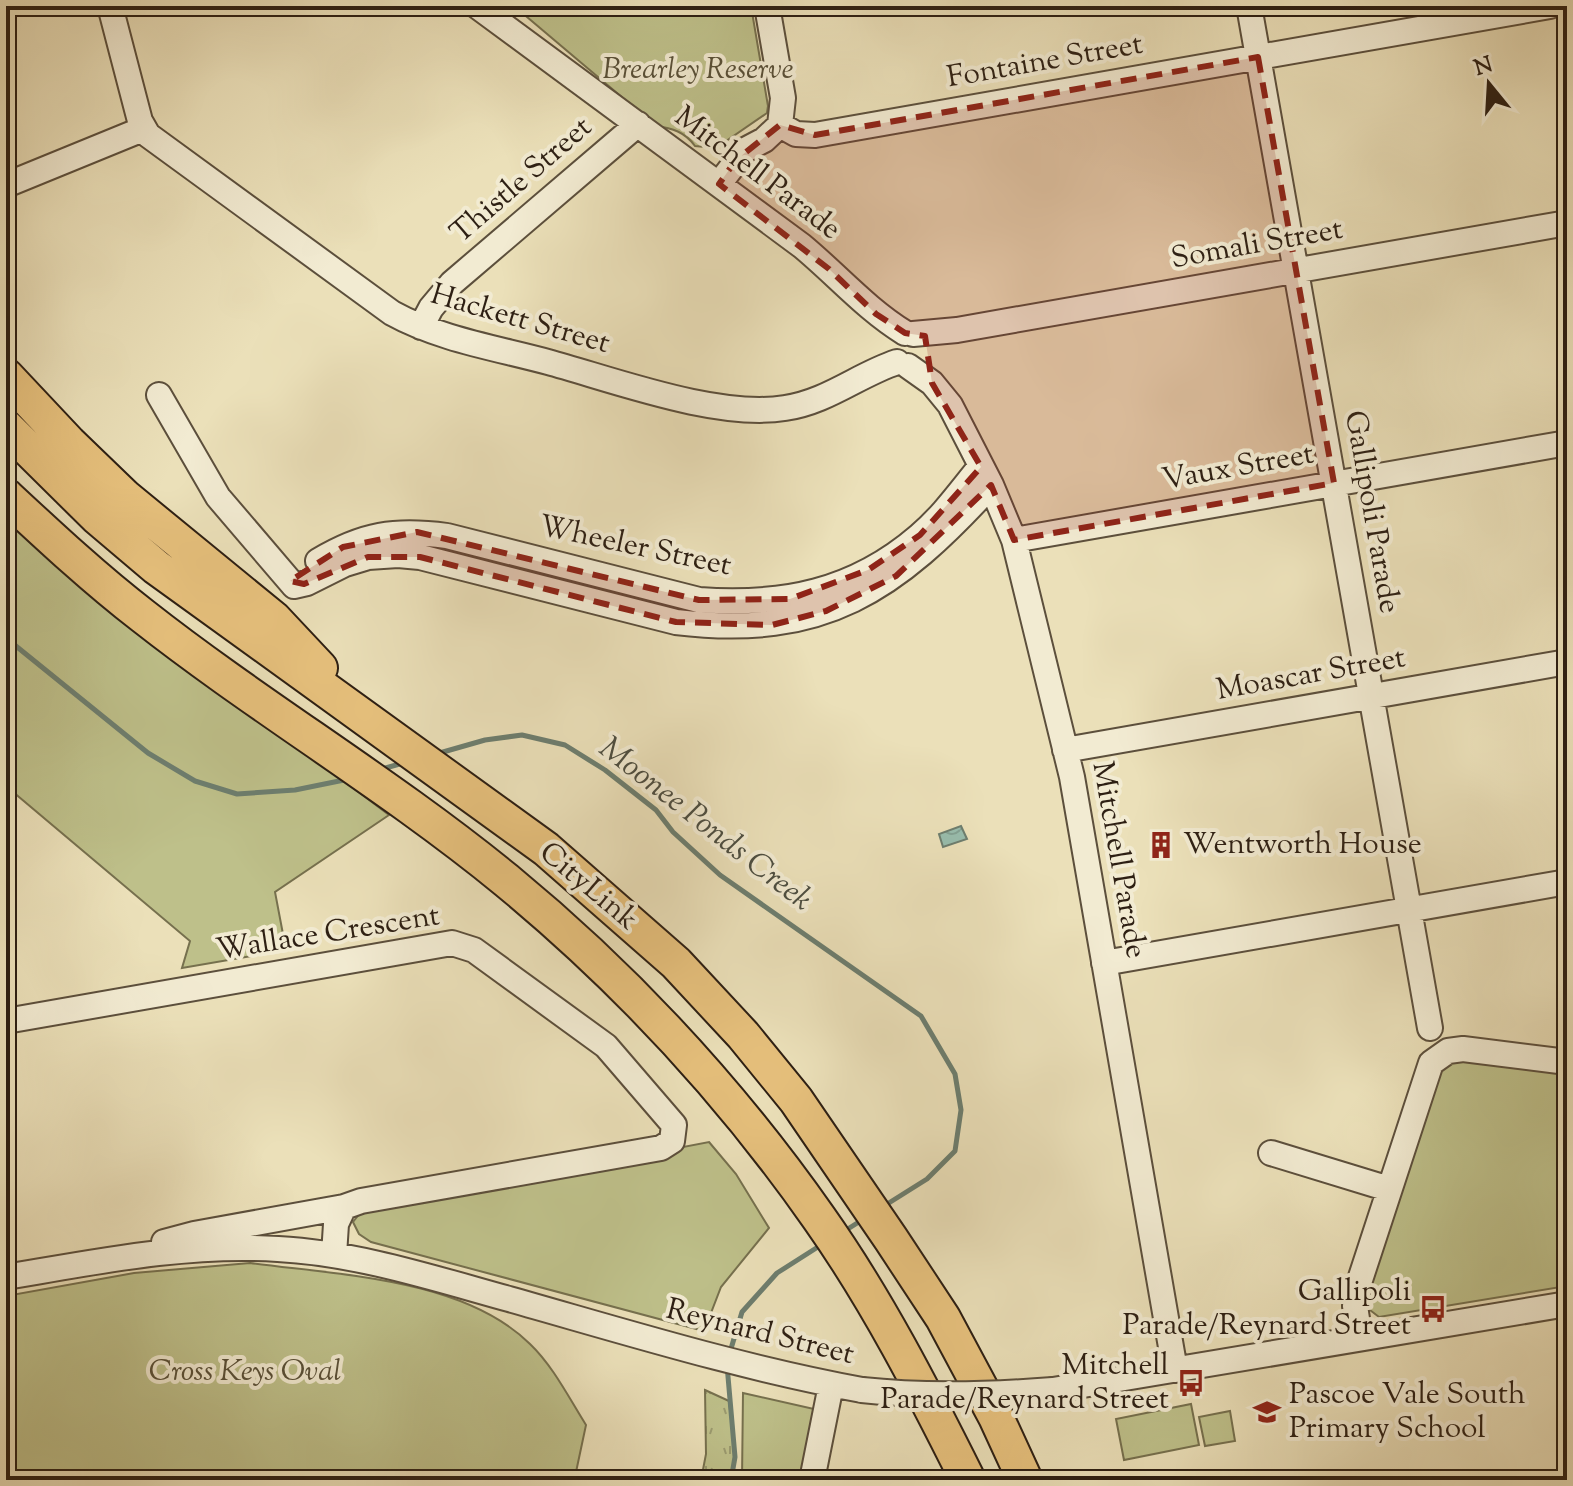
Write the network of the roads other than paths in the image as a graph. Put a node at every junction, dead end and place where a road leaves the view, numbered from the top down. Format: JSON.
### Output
{"nodes":[{"id":1,"x":110,"y":6,"type":"edge"},
{"id":2,"x":477,"y":6,"type":"edge"},
{"id":3,"x":767,"y":6,"type":"edge"},
{"id":4,"x":1249,"y":6,"type":"edge"},
{"id":5,"x":1550,"y":6,"type":"edge"},
{"id":6,"x":1258,"y":57,"type":"junction"},
{"id":7,"x":638,"y":124,"type":"junction"},
{"id":8,"x":780,"y":125,"type":"junction"},
{"id":9,"x":143,"y":129,"type":"junction"},
{"id":10,"x":12,"y":182,"type":"edge"},
{"id":11,"x":719,"y":184,"type":"junction"},
{"id":12,"x":1567,"y":223,"type":"edge"},
{"id":13,"x":1296,"y":270,"type":"junction"},
{"id":14,"x":421,"y":327,"type":"junction"},
{"id":15,"x":906,"y":349,"type":"junction"},
{"id":16,"x":6,"y":376,"type":"edge"},
{"id":17,"x":159,"y":395,"type":"dead end"},
{"id":18,"x":6,"y":427,"type":"edge"},
{"id":19,"x":1567,"y":443,"type":"edge"},
{"id":20,"x":986,"y":476,"type":"junction"},
{"id":21,"x":1334,"y":483,"type":"junction"},
{"id":22,"x":6,"y":496,"type":"edge"},
{"id":23,"x":1014,"y":540,"type":"junction"},
{"id":24,"x":1567,"y":662,"type":"edge"},
{"id":25,"x":1371,"y":697,"type":"junction"},
{"id":26,"x":375,"y":726,"type":"junction"},
{"id":27,"x":1065,"y":750,"type":"junction"},
{"id":28,"x":1567,"y":882,"type":"edge"},
{"id":29,"x":1409,"y":910,"type":"junction"},
{"id":30,"x":1104,"y":963,"type":"junction"},
{"id":31,"x":6,"y":1021,"type":"edge"},
{"id":32,"x":1430,"y":1028,"type":"dead end"},
{"id":33,"x":1567,"y":1062,"type":"edge"},
{"id":34,"x":1271,"y":1153,"type":"dead end"},
{"id":35,"x":1389,"y":1189,"type":"junction"},
{"id":36,"x":344,"y":1207,"type":"junction"},
{"id":37,"x":334,"y":1255,"type":"junction"},
{"id":38,"x":93,"y":1262,"type":"junction"},
{"id":39,"x":6,"y":1277,"type":"edge"},
{"id":40,"x":1567,"y":1304,"type":"edge"},
{"id":41,"x":1360,"y":1338,"type":"junction"},
{"id":42,"x":1175,"y":1370,"type":"junction"},
{"id":43,"x":831,"y":1385,"type":"junction"},
{"id":44,"x":812,"y":1480,"type":"edge"},
{"id":45,"x":968,"y":1480,"type":"edge"},
{"id":46,"x":1025,"y":1480,"type":"edge"}],
"edges":[{"from":1,"to":9,"type":"street"},
{"from":2,"to":7,"type":"street","name":"Mitchell Parade"},
{"from":3,"to":8,"type":"street"},
{"from":4,"to":6,"type":"street","name":"Gallipoli Parade"},
{"from":5,"to":6,"type":"street","name":"Fontaine Street"},
{"from":6,"to":8,"type":"street","name":"Fontaine Street"},
{"from":6,"to":13,"type":"street","name":"Gallipoli Parade"},
{"from":7,"to":11,"type":"street","name":"Mitchell Parade"},
{"from":7,"to":14,"type":"street","name":"Thistle Street"},
{"from":8,"to":11,"type":"street"},
{"from":9,"to":10,"type":"street"},
{"from":9,"to":14,"type":"street","name":"Hackett Street"},
{"from":11,"to":15,"type":"street","name":"Mitchell Parade"},
{"from":12,"to":13,"type":"street","name":"Somali Street"},
{"from":13,"to":15,"type":"street","name":"Somali Street"},
{"from":13,"to":21,"type":"street","name":"Gallipoli Parade"},
{"from":14,"to":15,"type":"street","name":"Hackett Street"},
{"from":15,"to":20,"type":"street","name":"Mitchell Parade"},
{"from":16,"to":26,"type":"highway"},
{"from":17,"to":20,"type":"street","name":"Wheeler Street"},
{"from":18,"to":26,"type":"highway","name":"CityLink"},
{"from":19,"to":21,"type":"street","name":"Vaux Street"},
{"from":20,"to":23,"type":"street","name":"Mitchell Parade"},
{"from":21,"to":23,"type":"street","name":"Vaux Street"},
{"from":21,"to":25,"type":"street","name":"Gallipoli Parade"},
{"from":22,"to":45,"type":"highway","name":"CityLink"},
{"from":23,"to":27,"type":"street","name":"Mitchell Parade"},
{"from":24,"to":25,"type":"street","name":"Moascar Street"},
{"from":25,"to":27,"type":"street","name":"Moascar Street"},
{"from":25,"to":29,"type":"street","name":"Gallipoli Parade"},
{"from":26,"to":46,"type":"highway","name":"CityLink"},
{"from":27,"to":30,"type":"street","name":"Mitchell Parade"},
{"from":28,"to":29,"type":"street"},
{"from":29,"to":30,"type":"street"},
{"from":29,"to":32,"type":"street","name":"Gallipoli Parade"},
{"from":30,"to":42,"type":"street","name":"Mitchell Parade"},
{"from":31,"to":36,"type":"street","name":"Wallace Crescent"},
{"from":33,"to":35,"type":"street"},
{"from":34,"to":35,"type":"street"},
{"from":35,"to":41,"type":"street"},
{"from":36,"to":37,"type":"street"},
{"from":36,"to":38,"type":"street","name":"Wallace Crescent"},
{"from":37,"to":38,"type":"street","name":"Reynard Street"},
{"from":37,"to":43,"type":"street","name":"Reynard Street"},
{"from":38,"to":39,"type":"street"},
{"from":40,"to":41,"type":"street","name":"Reynard Street"},
{"from":41,"to":42,"type":"street","name":"Reynard Street"},
{"from":42,"to":43,"type":"street","name":"Reynard Street","bridge":true},
{"from":43,"to":44,"type":"street"}]}
